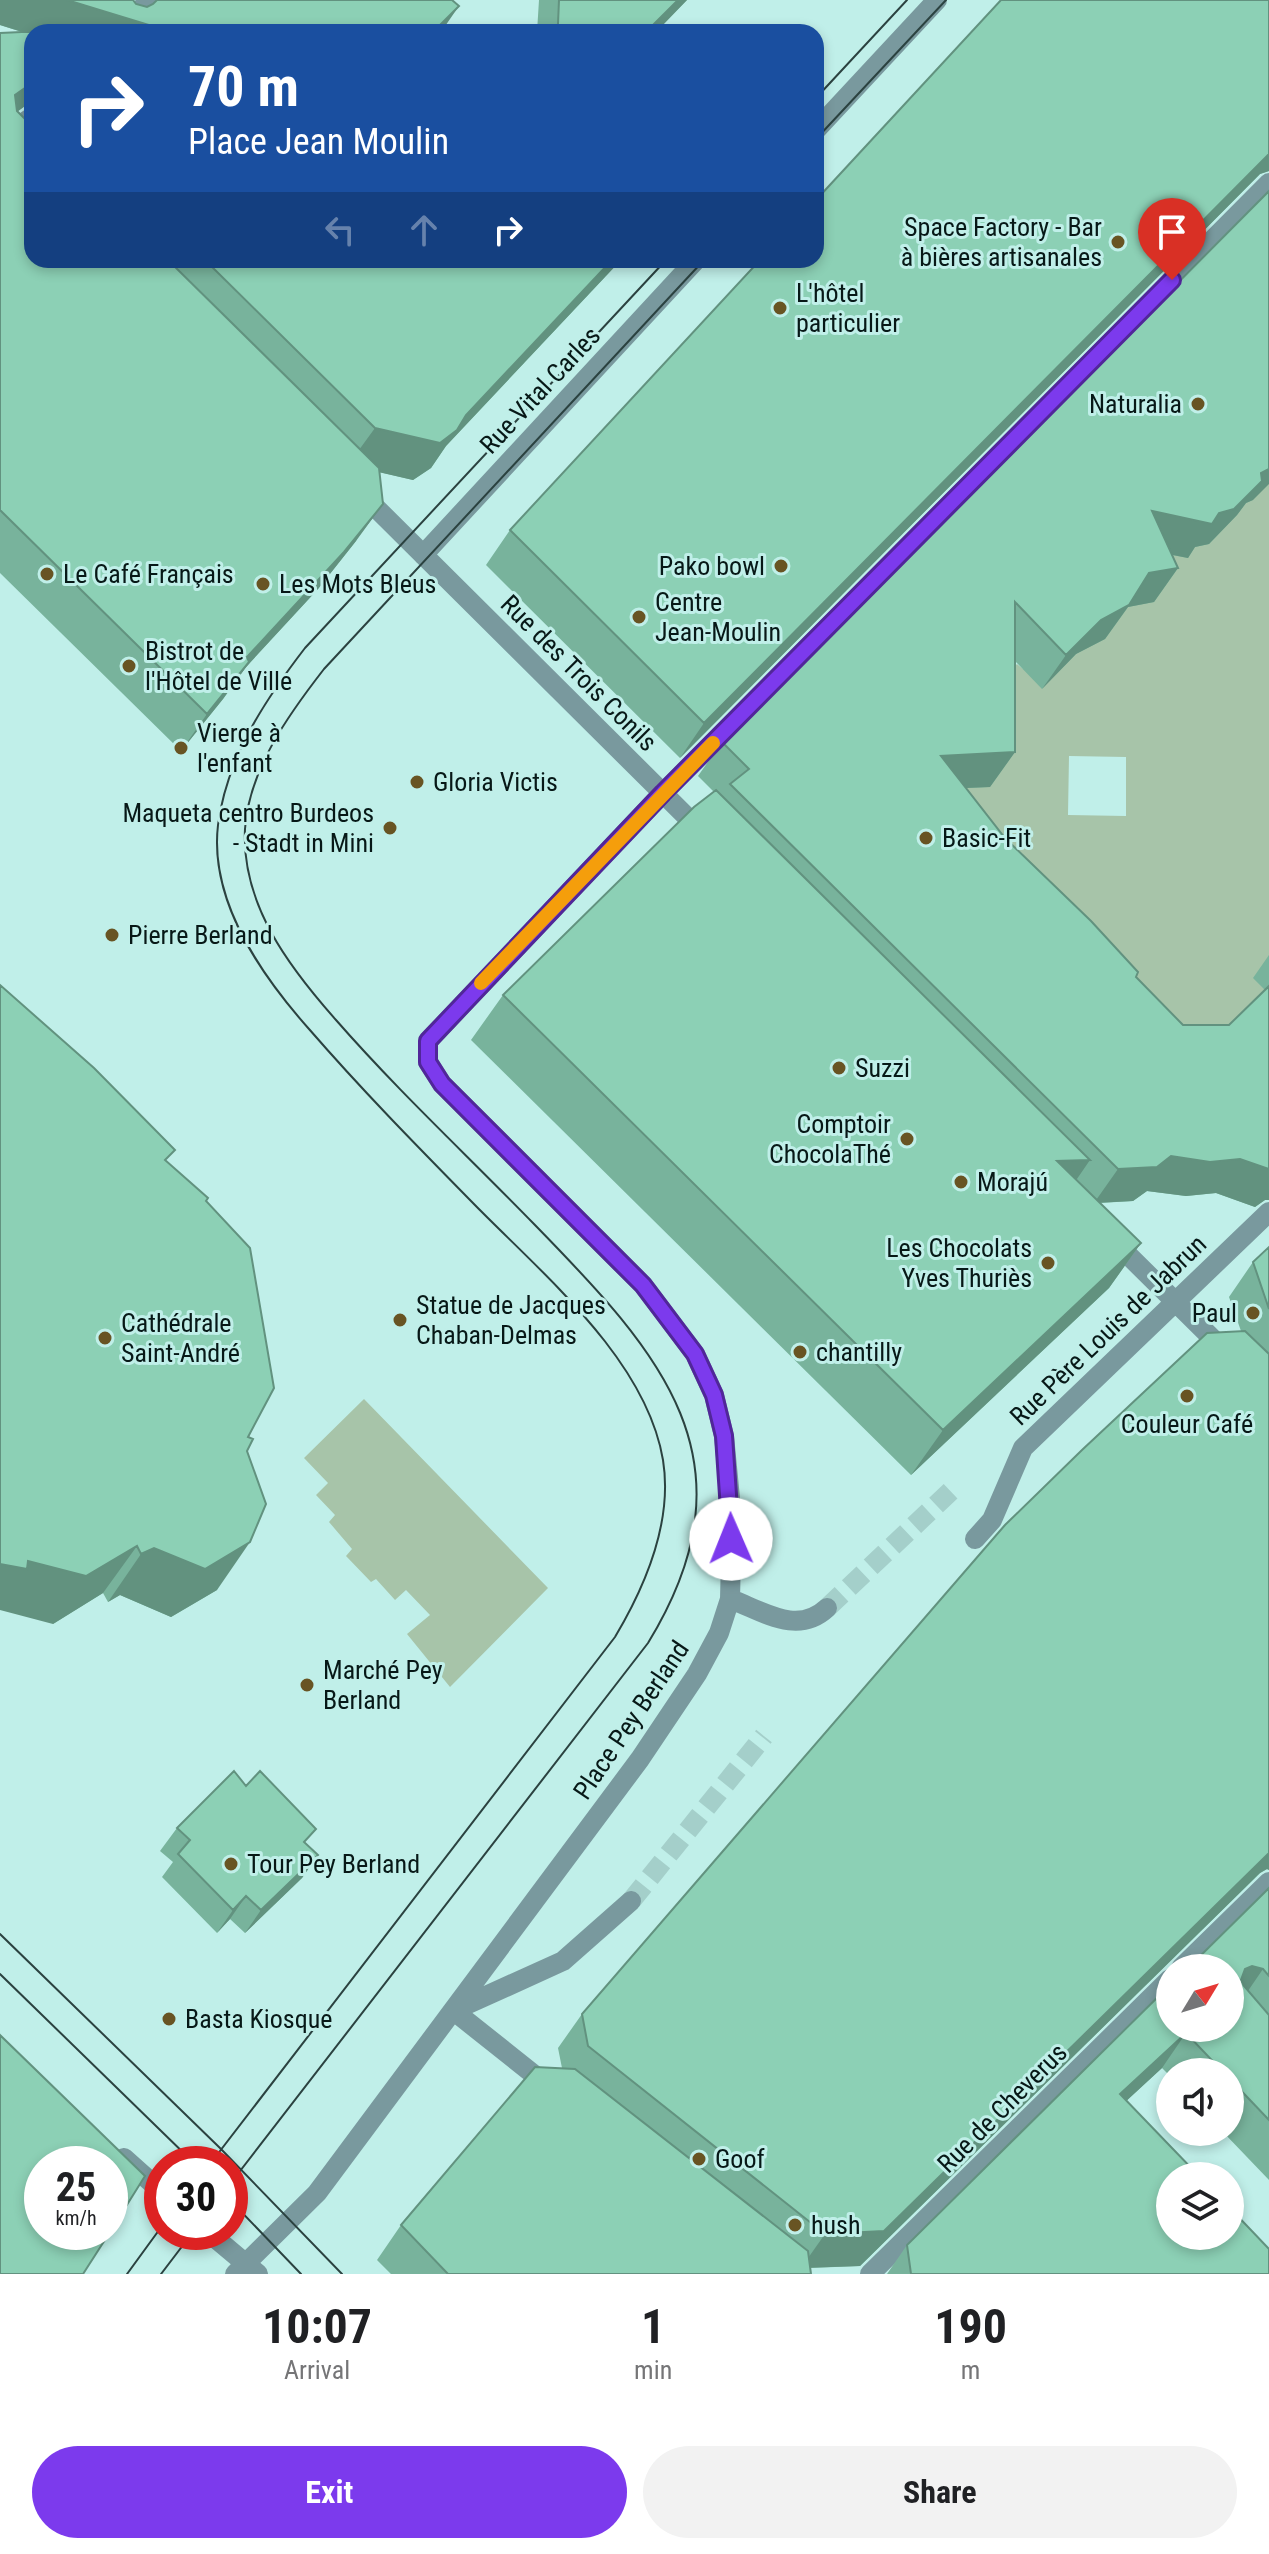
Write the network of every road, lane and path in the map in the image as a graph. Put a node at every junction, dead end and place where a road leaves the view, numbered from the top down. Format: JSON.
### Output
{"nodes":[{"id":1,"x":150,"y":0,"type":"edge"},
{"id":2,"x":937,"y":0,"type":"edge"},
{"id":3,"x":126,"y":24,"type":"edge"},
{"id":4,"x":824,"y":121,"type":"edge"},
{"id":5,"x":24,"y":124,"type":"edge"},
{"id":6,"x":4,"y":143,"type":"edge"},
{"id":7,"x":1269,"y":183,"type":"edge"},
{"id":8,"x":689,"y":268,"type":"edge"},
{"id":9,"x":350,"y":483,"type":"edge"},
{"id":10,"x":423,"y":555,"type":"junction"},
{"id":11,"x":663,"y":793,"type":"junction"},
{"id":12,"x":717,"y":847,"type":"edge"},
{"id":13,"x":1269,"y":1212,"type":"edge"},
{"id":14,"x":1096,"y":1223,"type":"edge"},
{"id":15,"x":1174,"y":1301,"type":"junction"},
{"id":16,"x":1237,"y":1364,"type":"edge"},
{"id":17,"x":975,"y":1539,"type":"dead end"},
{"id":18,"x":730,"y":1599,"type":"junction"},
{"id":19,"x":827,"y":1608,"type":"tunnel mouth"},
{"id":20,"x":1269,"y":1882,"type":"edge"},
{"id":21,"x":631,"y":1901,"type":"tunnel mouth"},
{"id":22,"x":1197,"y":1954,"type":"edge"},
{"id":23,"x":1156,"y":1994,"type":"edge"},
{"id":24,"x":454,"y":2011,"type":"junction"},
{"id":25,"x":571,"y":2104,"type":"edge"},
{"id":26,"x":128,"y":2161,"type":"edge"},
{"id":27,"x":144,"y":2175,"type":"edge"},
{"id":28,"x":226,"y":2250,"type":"edge"},
{"id":29,"x":246,"y":2271,"type":"edge"},
{"id":30,"x":870,"y":2274,"type":"edge"}],
"edges":[{"from":1,"to":3,"type":"street"},
{"from":2,"to":4,"type":"street"},
{"from":5,"to":6,"type":"street"},
{"from":7,"to":11,"type":"street","name":"Place Pey Berland"},
{"from":8,"to":10,"type":"street","name":"Rue Vital Carles"},
{"from":9,"to":10,"type":"street","name":"Rue des Trois Conils"},
{"from":10,"to":11,"type":"street","name":"Rue des Trois Conils"},
{"from":11,"to":12,"type":"street","name":"Rue des Trois Conils"},
{"from":11,"to":18,"type":"street","name":"Place Pey Berland"},
{"from":13,"to":15,"type":"street","name":"Rue Père Louis de Jabrun"},
{"from":14,"to":15,"type":"street"},
{"from":15,"to":16,"type":"street"},
{"from":15,"to":17,"type":"street","name":"Rue Père Louis de Jabrun"},
{"from":18,"to":19,"type":"street"},
{"from":18,"to":24,"type":"street","name":"Place Pey Berland"},
{"from":20,"to":22,"type":"street","name":"Rue de Cheverus"},
{"from":21,"to":24,"type":"street"},
{"from":23,"to":30,"type":"street","name":"Rue de Cheverus"},
{"from":24,"to":25,"type":"street"},
{"from":24,"to":29,"type":"street","name":"Place Pey Berland"},
{"from":26,"to":27,"type":"street"},
{"from":28,"to":29,"type":"street","name":"Place Pey Berland"}]}
